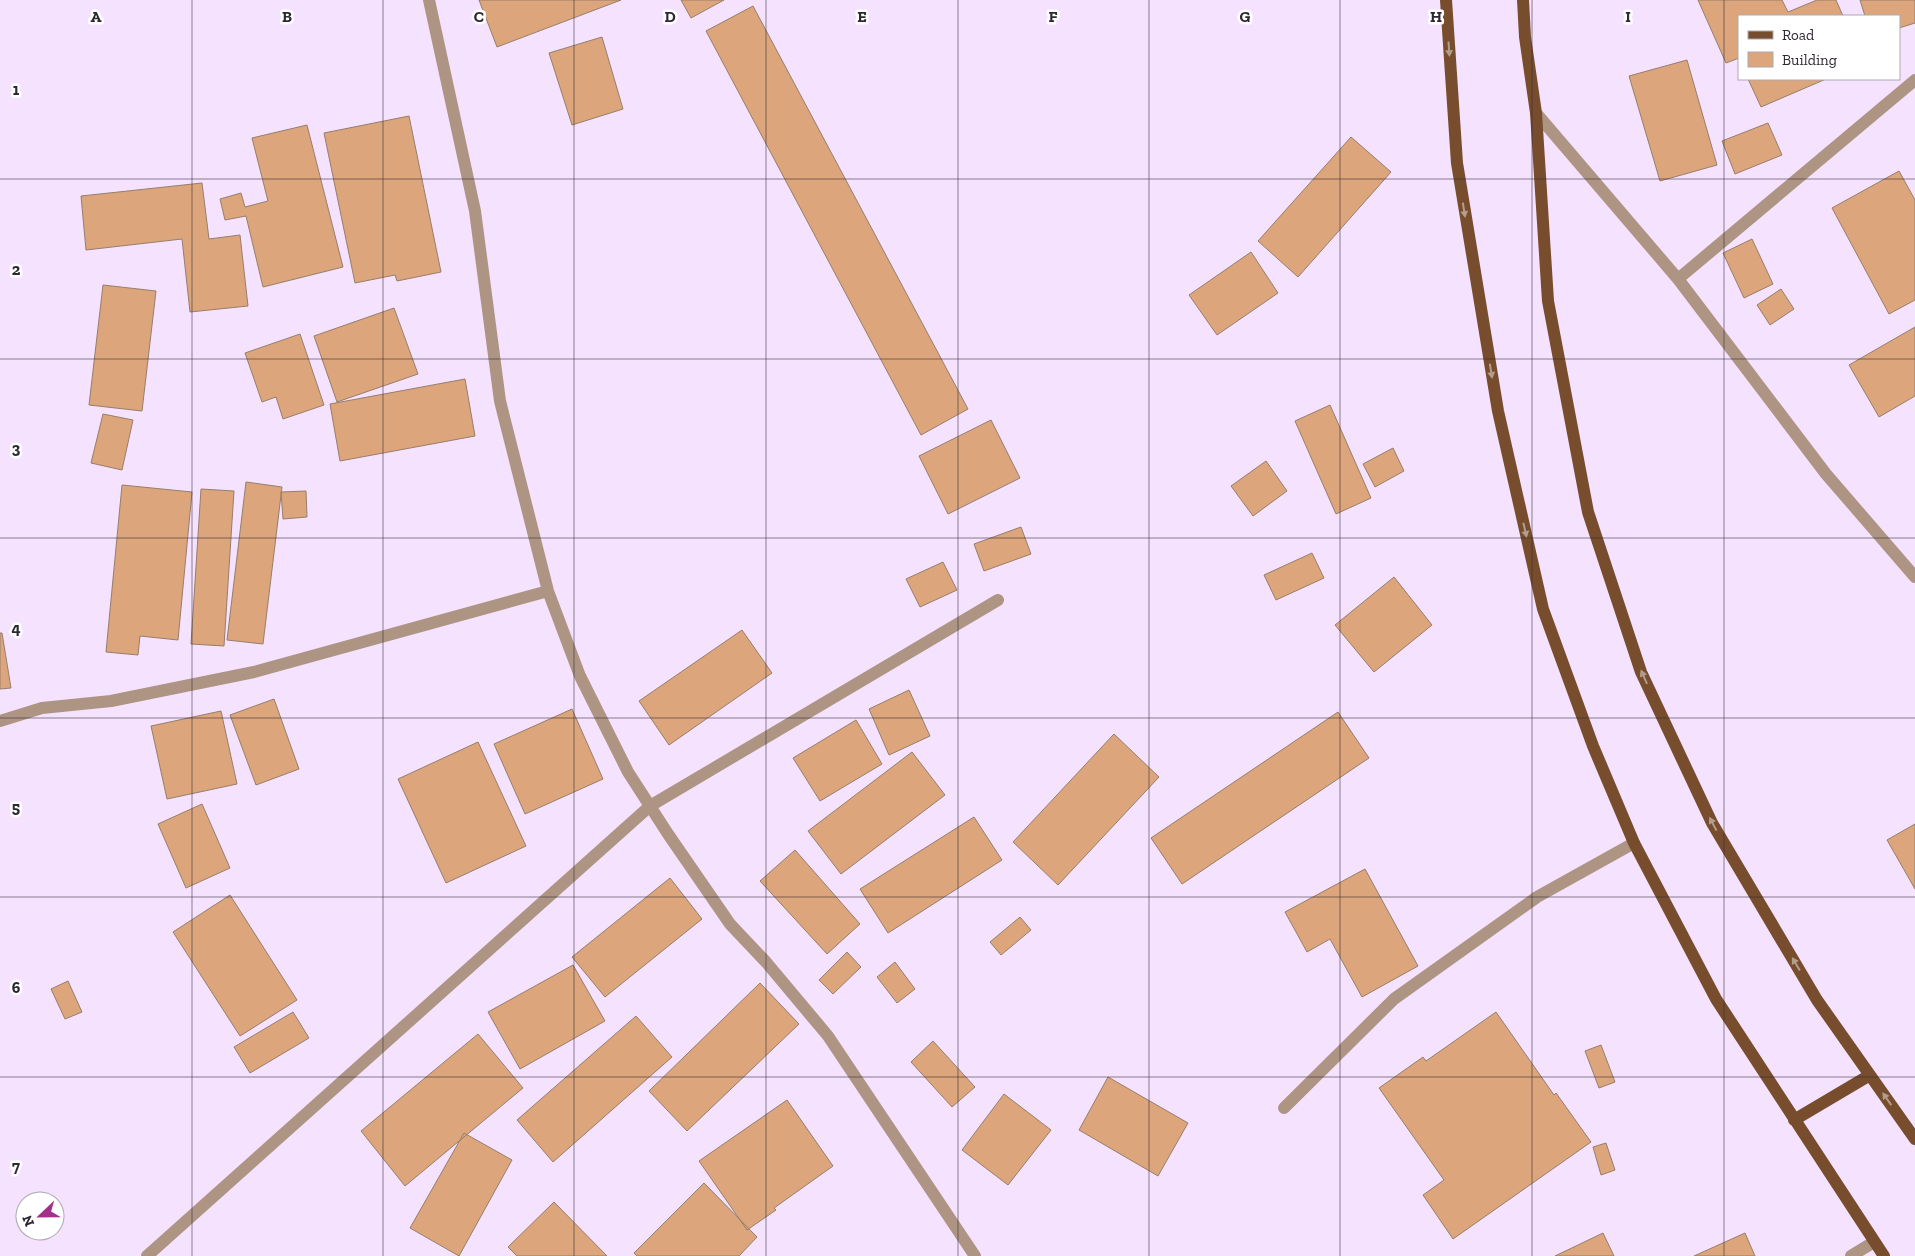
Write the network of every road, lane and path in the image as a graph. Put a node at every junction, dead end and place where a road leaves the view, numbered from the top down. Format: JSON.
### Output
{"nodes":[{"id":1,"x":429,"y":0,"type":"edge"},
{"id":2,"x":1446,"y":0,"type":"edge"},
{"id":3,"x":1523,"y":0,"type":"edge"},
{"id":4,"x":1915,"y":80,"type":"edge"},
{"id":5,"x":1536,"y":113,"type":"junction"},
{"id":6,"x":1678,"y":279,"type":"junction"},
{"id":7,"x":1915,"y":577,"type":"edge"},
{"id":8,"x":548,"y":591,"type":"junction"},
{"id":9,"x":998,"y":600,"type":"dead end"},
{"id":10,"x":0,"y":721,"type":"edge"},
{"id":11,"x":650,"y":806,"type":"junction"},
{"id":12,"x":1634,"y":843,"type":"junction"},
{"id":13,"x":1870,"y":1074,"type":"junction"},
{"id":14,"x":1284,"y":1108,"type":"dead end"},
{"id":15,"x":1794,"y":1120,"type":"junction"},
{"id":16,"x":1915,"y":1139,"type":"edge"},
{"id":17,"x":1874,"y":1242,"type":"junction"},
{"id":18,"x":147,"y":1256,"type":"edge"},
{"id":19,"x":975,"y":1256,"type":"edge"},
{"id":20,"x":1851,"y":1256,"type":"edge"},
{"id":21,"x":1884,"y":1256,"type":"edge"}],
"edges":[{"from":1,"to":8,"type":"street"},
{"from":2,"to":12,"type":"main road","one_way":true},
{"from":3,"to":5,"type":"main road"},
{"from":4,"to":6,"type":"street"},
{"from":5,"to":6,"type":"street"},
{"from":13,"to":5,"type":"main road","one_way":true},
{"from":6,"to":7,"type":"street"},
{"from":8,"to":10,"type":"street"},
{"from":8,"to":11,"type":"street"},
{"from":9,"to":11,"type":"street"},
{"from":11,"to":18,"type":"street"},
{"from":11,"to":19,"type":"street"},
{"from":12,"to":14,"type":"street"},
{"from":12,"to":15,"type":"main road"},
{"from":13,"to":15,"type":"main road"},
{"from":16,"to":13,"type":"main road","one_way":true},
{"from":15,"to":17,"type":"main road"},
{"from":17,"to":20,"type":"street"},
{"from":17,"to":21,"type":"main road"}]}
